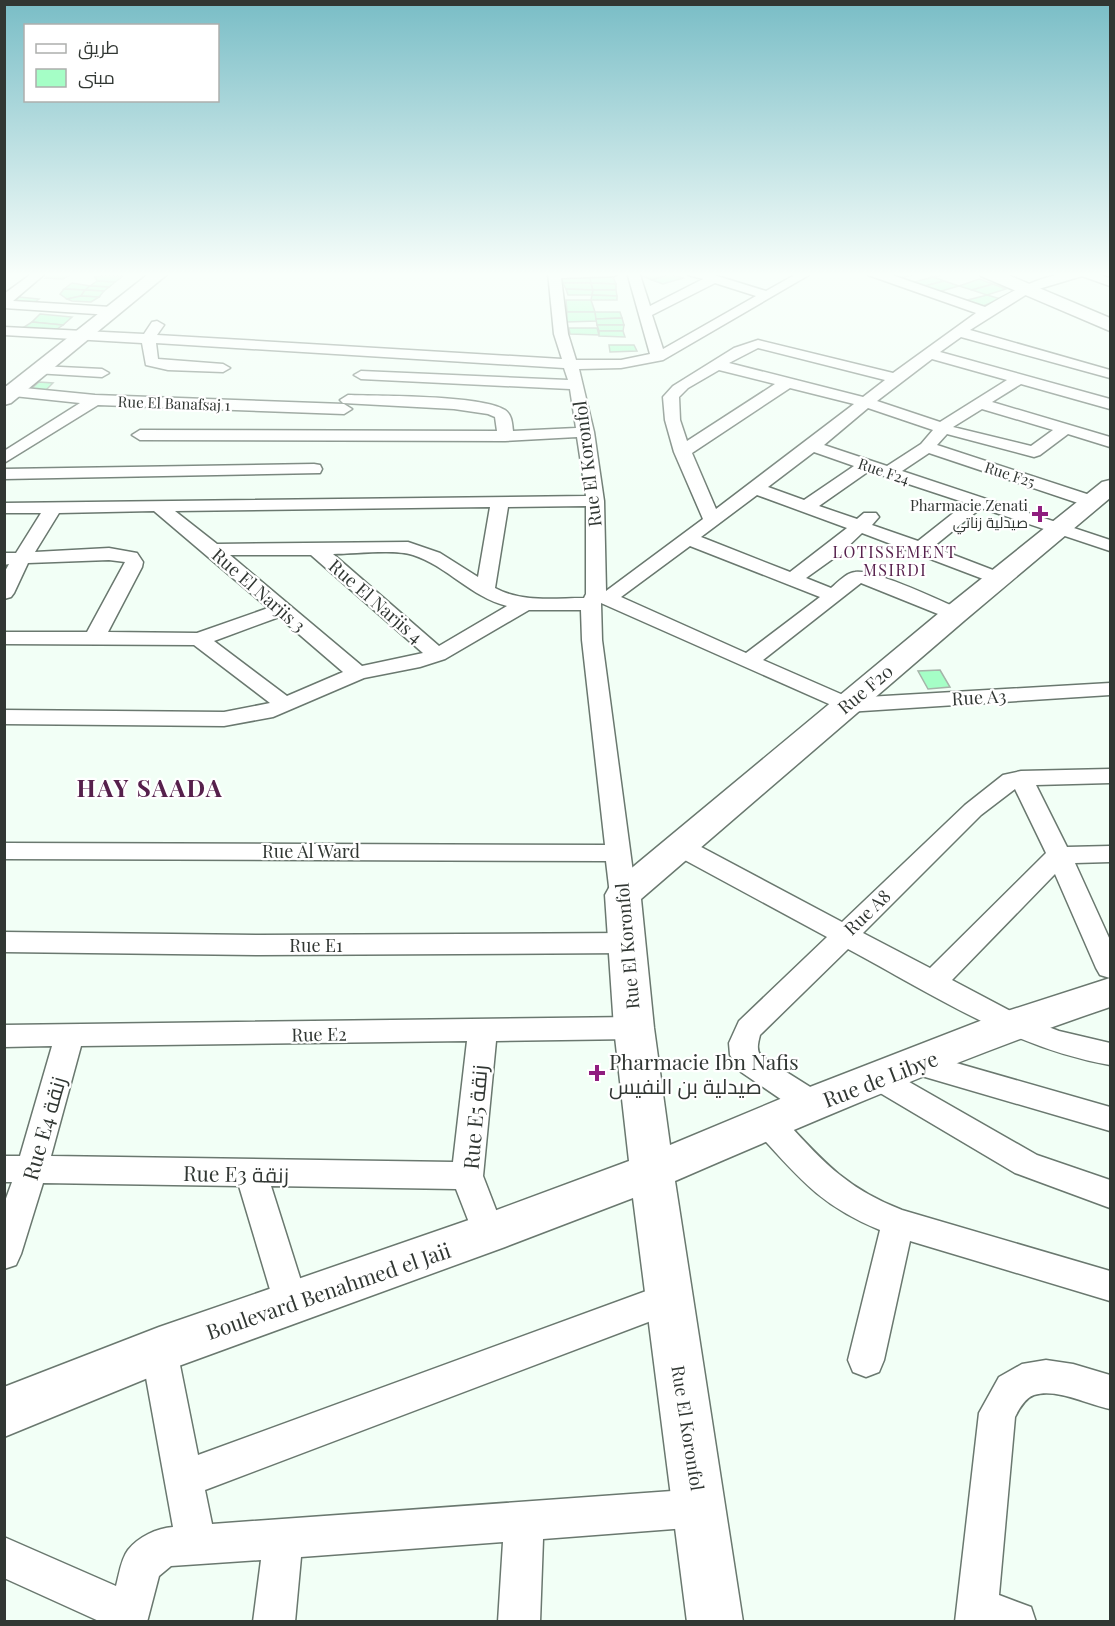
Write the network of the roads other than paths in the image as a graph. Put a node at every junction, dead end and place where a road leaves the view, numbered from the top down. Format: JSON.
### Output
{"nodes":[{"id":1,"x":47,"y":348,"type":"edge"},
{"id":2,"x":65,"y":348,"type":"edge"},
{"id":3,"x":150,"y":348,"type":"edge"},
{"id":4,"x":238,"y":348,"type":"edge"},
{"id":5,"x":313,"y":348,"type":"edge"},
{"id":6,"x":565,"y":348,"type":"edge"},
{"id":7,"x":655,"y":348,"type":"edge"},
{"id":8,"x":674,"y":348,"type":"edge"},
{"id":9,"x":744,"y":348,"type":"edge"},
{"id":10,"x":780,"y":348,"type":"edge"},
{"id":11,"x":939,"y":348,"type":"edge"},
{"id":12,"x":1019,"y":348,"type":"edge"},
{"id":13,"x":1045,"y":348,"type":"edge"},
{"id":14,"x":371,"y":351,"type":"junction"},
{"id":15,"x":1038,"y":353,"type":"junction"},
{"id":16,"x":931,"y":354,"type":"junction"},
{"id":17,"x":658,"y":357,"type":"junction"},
{"id":18,"x":570,"y":362,"type":"junction"},
{"id":19,"x":718,"y":365,"type":"junction"},
{"id":20,"x":223,"y":368,"type":"junction"},
{"id":21,"x":40,"y":370,"type":"junction"},
{"id":22,"x":102,"y":373,"type":"dead end"},
{"id":23,"x":361,"y":375,"type":"junction"},
{"id":24,"x":1110,"y":376,"type":"edge"},
{"id":25,"x":896,"y":378,"type":"junction"},
{"id":26,"x":1019,"y":379,"type":"junction"},
{"id":27,"x":786,"y":383,"type":"junction"},
{"id":28,"x":577,"y":385,"type":"junction"},
{"id":29,"x":7,"y":390,"type":"edge"},
{"id":30,"x":1083,"y":396,"type":"junction"},
{"id":31,"x":95,"y":400,"type":"junction"},
{"id":32,"x":867,"y":403,"type":"junction"},
{"id":33,"x":197,"y":404,"type":"junction"},
{"id":34,"x":346,"y":404,"type":"junction"},
{"id":35,"x":980,"y":404,"type":"junction"},
{"id":36,"x":1110,"y":404,"type":"edge"},
{"id":37,"x":143,"y":418,"type":"junction"},
{"id":38,"x":944,"y":429,"type":"junction"},
{"id":39,"x":1065,"y":429,"type":"junction"},
{"id":40,"x":586,"y":432,"type":"junction"},
{"id":41,"x":505,"y":436,"type":"junction"},
{"id":42,"x":1110,"y":442,"type":"edge"},
{"id":43,"x":812,"y":446,"type":"junction"},
{"id":44,"x":927,"y":447,"type":"junction"},
{"id":45,"x":682,"y":452,"type":"junction"},
{"id":46,"x":321,"y":453,"type":"junction"},
{"id":47,"x":4,"y":458,"type":"edge"},
{"id":48,"x":866,"y":465,"type":"junction"},
{"id":49,"x":889,"y":472,"type":"junction"},
{"id":50,"x":133,"y":473,"type":"junction"},
{"id":51,"x":4,"y":474,"type":"edge"},
{"id":52,"x":754,"y":488,"type":"junction"},
{"id":53,"x":1102,"y":495,"type":"edge"},
{"id":54,"x":595,"y":501,"type":"junction"},
{"id":55,"x":500,"y":502,"type":"junction"},
{"id":56,"x":978,"y":502,"type":"junction"},
{"id":57,"x":299,"y":506,"type":"junction"},
{"id":58,"x":159,"y":507,"type":"junction"},
{"id":59,"x":807,"y":507,"type":"junction"},
{"id":60,"x":4,"y":508,"type":"edge"},
{"id":61,"x":53,"y":508,"type":"junction"},
{"id":62,"x":712,"y":519,"type":"junction"},
{"id":63,"x":866,"y":522,"type":"junction"},
{"id":64,"x":1059,"y":529,"type":"junction"},
{"id":65,"x":687,"y":538,"type":"junction"},
{"id":66,"x":1110,"y":546,"type":"edge"},
{"id":67,"x":315,"y":548,"type":"junction"},
{"id":68,"x":920,"y":548,"type":"junction"},
{"id":69,"x":214,"y":550,"type":"junction"},
{"id":70,"x":13,"y":559,"type":"edge"},
{"id":71,"x":792,"y":579,"type":"junction"},
{"id":72,"x":999,"y":579,"type":"junction"},
{"id":73,"x":485,"y":590,"type":"junction"},
{"id":74,"x":4,"y":593,"type":"edge"},
{"id":75,"x":833,"y":595,"type":"junction"},
{"id":76,"x":598,"y":598,"type":"junction"},
{"id":77,"x":526,"y":603,"type":"junction"},
{"id":78,"x":281,"y":610,"type":"junction"},
{"id":79,"x":955,"y":614,"type":"junction"},
{"id":80,"x":95,"y":637,"type":"junction"},
{"id":81,"x":4,"y":638,"type":"edge"},
{"id":82,"x":199,"y":639,"type":"junction"},
{"id":83,"x":438,"y":655,"type":"junction"},
{"id":84,"x":750,"y":660,"type":"junction"},
{"id":85,"x":358,"y":673,"type":"junction"},
{"id":86,"x":1110,"y":689,"type":"edge"},
{"id":87,"x":284,"y":704,"type":"junction"},
{"id":88,"x":847,"y":705,"type":"junction"},
{"id":89,"x":4,"y":717,"type":"edge"},
{"id":90,"x":1110,"y":776,"type":"edge"},
{"id":91,"x":1021,"y":778,"type":"junction"},
{"id":92,"x":679,"y":846,"type":"junction"},
{"id":93,"x":4,"y":850,"type":"edge"},
{"id":94,"x":1110,"y":854,"type":"edge"},
{"id":95,"x":1059,"y":855,"type":"junction"},
{"id":96,"x":621,"y":874,"type":"junction"},
{"id":97,"x":844,"y":935,"type":"junction"},
{"id":98,"x":4,"y":942,"type":"edge"},
{"id":99,"x":628,"y":943,"type":"junction"},
{"id":100,"x":1110,"y":968,"type":"edge"},
{"id":101,"x":933,"y":982,"type":"junction"},
{"id":102,"x":1110,"y":992,"type":"edge"},
{"id":103,"x":1012,"y":1025,"type":"junction"},
{"id":104,"x":634,"y":1028,"type":"junction"},
{"id":105,"x":482,"y":1032,"type":"junction"},
{"id":106,"x":4,"y":1036,"type":"edge"},
{"id":107,"x":69,"y":1036,"type":"junction"},
{"id":108,"x":1110,"y":1054,"type":"edge"},
{"id":109,"x":918,"y":1064,"type":"junction"},
{"id":110,"x":880,"y":1079,"type":"junction"},
{"id":111,"x":812,"y":1104,"type":"junction"},
{"id":112,"x":1110,"y":1119,"type":"edge"},
{"id":113,"x":768,"y":1123,"type":"junction"},
{"id":114,"x":18,"y":1169,"type":"edge"},
{"id":115,"x":653,"y":1171,"type":"junction"},
{"id":116,"x":251,"y":1173,"type":"junction"},
{"id":117,"x":467,"y":1176,"type":"junction"},
{"id":118,"x":1110,"y":1194,"type":"edge"},
{"id":119,"x":898,"y":1223,"type":"junction"},
{"id":120,"x":489,"y":1233,"type":"junction"},
{"id":121,"x":4,"y":1254,"type":"edge"},
{"id":122,"x":1110,"y":1286,"type":"edge"},
{"id":123,"x":668,"y":1299,"type":"junction"},
{"id":124,"x":291,"y":1303,"type":"junction"},
{"id":125,"x":159,"y":1350,"type":"junction"},
{"id":126,"x":866,"y":1360,"type":"dead end"},
{"id":127,"x":1110,"y":1392,"type":"edge"},
{"id":128,"x":4,"y":1412,"type":"edge"},
{"id":129,"x":183,"y":1479,"type":"junction"},
{"id":130,"x":700,"y":1508,"type":"junction"},
{"id":131,"x":524,"y":1521,"type":"junction"},
{"id":132,"x":283,"y":1538,"type":"junction"},
{"id":133,"x":196,"y":1544,"type":"junction"},
{"id":134,"x":4,"y":1557,"type":"edge"},
{"id":135,"x":977,"y":1614,"type":"edge"},
{"id":136,"x":127,"y":1618,"type":"edge"},
{"id":137,"x":274,"y":1622,"type":"edge"},
{"id":138,"x":519,"y":1622,"type":"edge"},
{"id":139,"x":715,"y":1622,"type":"edge"},
{"id":140,"x":1016,"y":1622,"type":"edge"}],
"edges":[{"from":1,"to":29,"type":"street"},
{"from":2,"to":21,"type":"street"},
{"from":3,"to":20,"type":"street"},
{"from":4,"to":20,"type":"street"},
{"from":5,"to":14,"type":"street"},
{"from":6,"to":18,"type":"street","name":"Rue El Koronfol"},
{"from":7,"to":17,"type":"street"},
{"from":8,"to":17,"type":"street"},
{"from":9,"to":19,"type":"street"},
{"from":10,"to":25,"type":"street"},
{"from":11,"to":16,"type":"street"},
{"from":12,"to":15,"type":"street"},
{"from":13,"to":15,"type":"street"},
{"from":14,"to":18,"type":"street"},
{"from":14,"to":23,"type":"street"},
{"from":15,"to":24,"type":"street"},
{"from":16,"to":25,"type":"street"},
{"from":16,"to":26,"type":"street"},
{"from":17,"to":18,"type":"street"},
{"from":18,"to":28,"type":"street","name":"Rue El Koronfol"},
{"from":19,"to":27,"type":"street"},
{"from":19,"to":45,"type":"street"},
{"from":20,"to":33,"type":"street"},
{"from":21,"to":22,"type":"street"},
{"from":21,"to":29,"type":"street"},
{"from":23,"to":28,"type":"street"},
{"from":23,"to":34,"type":"street"},
{"from":24,"to":30,"type":"street"},
{"from":25,"to":32,"type":"street"},
{"from":26,"to":30,"type":"street"},
{"from":26,"to":35,"type":"street"},
{"from":27,"to":32,"type":"street"},
{"from":27,"to":45,"type":"street"},
{"from":28,"to":40,"type":"street","name":"Rue El Koronfol"},
{"from":29,"to":31,"type":"street","name":"Rue El Banafsaj 1"},
{"from":30,"to":36,"type":"street"},
{"from":31,"to":37,"type":"street","name":"Rue El Banafsaj 1"},
{"from":31,"to":47,"type":"street"},
{"from":32,"to":38,"type":"street"},
{"from":32,"to":43,"type":"street"},
{"from":33,"to":34,"type":"street","name":"Rue El Banafsaj 1"},
{"from":33,"to":37,"type":"street","name":"Rue El Banafsaj 1"},
{"from":34,"to":41,"type":"street","name":"Rue El Banafsaj 1"},
{"from":34,"to":46,"type":"street"},
{"from":35,"to":38,"type":"street"},
{"from":35,"to":39,"type":"street"},
{"from":37,"to":46,"type":"street"},
{"from":37,"to":50,"type":"street"},
{"from":38,"to":39,"type":"street"},
{"from":38,"to":44,"type":"street"},
{"from":39,"to":42,"type":"street"},
{"from":40,"to":41,"type":"street"},
{"from":40,"to":54,"type":"street","name":"Rue El Koronfol"},
{"from":41,"to":46,"type":"street"},
{"from":43,"to":48,"type":"street","name":"Rue F24"},
{"from":43,"to":52,"type":"street"},
{"from":44,"to":49,"type":"street"},
{"from":44,"to":53,"type":"street","name":"Rue F25"},
{"from":45,"to":62,"type":"street"},
{"from":46,"to":50,"type":"street"},
{"from":46,"to":57,"type":"street"},
{"from":48,"to":49,"type":"street","name":"Rue F24"},
{"from":48,"to":59,"type":"street"},
{"from":49,"to":56,"type":"street","name":"Rue F24"},
{"from":50,"to":51,"type":"street"},
{"from":52,"to":59,"type":"street"},
{"from":52,"to":62,"type":"street"},
{"from":53,"to":64,"type":"street","name":"Rue F20"},
{"from":54,"to":55,"type":"street"},
{"from":54,"to":76,"type":"street","name":"Rue El Koronfol"},
{"from":55,"to":57,"type":"street"},
{"from":55,"to":73,"type":"street"},
{"from":56,"to":64,"type":"street","name":"Rue F24"},
{"from":56,"to":68,"type":"street"},
{"from":57,"to":58,"type":"street"},
{"from":58,"to":61,"type":"street"},
{"from":58,"to":69,"type":"street","name":"Rue El Narjis 3"},
{"from":59,"to":63,"type":"street"},
{"from":60,"to":61,"type":"street"},
{"from":61,"to":70,"type":"street"},
{"from":62,"to":65,"type":"street"},
{"from":63,"to":68,"type":"street"},
{"from":63,"to":71,"type":"street"},
{"from":64,"to":66,"type":"street","name":"Rue F24"},
{"from":64,"to":72,"type":"street","name":"Rue F20"},
{"from":65,"to":71,"type":"street"},
{"from":65,"to":76,"type":"street"},
{"from":67,"to":69,"type":"street","name":"Rue El Narjis 4"},
{"from":67,"to":73,"type":"street","name":"Rue El Narjis 4"},
{"from":67,"to":83,"type":"street","name":"Rue El Narjis 4"},
{"from":68,"to":72,"type":"street"},
{"from":69,"to":78,"type":"street","name":"Rue El Narjis 3"},
{"from":70,"to":74,"type":"street"},
{"from":70,"to":80,"type":"street"},
{"from":71,"to":75,"type":"street"},
{"from":72,"to":79,"type":"street","name":"Rue F20"},
{"from":73,"to":77,"type":"street","name":"Rue El Narjis 4"},
{"from":75,"to":79,"type":"street"},
{"from":75,"to":84,"type":"street"},
{"from":76,"to":77,"type":"street"},
{"from":76,"to":84,"type":"street"},
{"from":76,"to":96,"type":"street","name":"Rue El Koronfol"},
{"from":77,"to":83,"type":"street"},
{"from":78,"to":82,"type":"street"},
{"from":78,"to":85,"type":"street","name":"Rue El Narjis 3"},
{"from":79,"to":88,"type":"street","name":"Rue F20"},
{"from":80,"to":81,"type":"street"},
{"from":80,"to":82,"type":"street"},
{"from":82,"to":87,"type":"street"},
{"from":83,"to":85,"type":"street"},
{"from":84,"to":88,"type":"street"},
{"from":85,"to":87,"type":"street"},
{"from":86,"to":88,"type":"street","name":"Rue A3"},
{"from":87,"to":89,"type":"street"},
{"from":88,"to":92,"type":"street","name":"Rue F20"},
{"from":90,"to":91,"type":"street"},
{"from":91,"to":95,"type":"street"},
{"from":91,"to":97,"type":"street","name":"Rue A8"},
{"from":92,"to":96,"type":"street","name":"Rue F20"},
{"from":92,"to":97,"type":"street"},
{"from":93,"to":96,"type":"street","name":"Rue Al Ward"},
{"from":94,"to":95,"type":"street"},
{"from":95,"to":100,"type":"street"},
{"from":95,"to":101,"type":"street"},
{"from":96,"to":99,"type":"street","name":"Rue El Koronfol"},
{"from":97,"to":101,"type":"street"},
{"from":97,"to":111,"type":"street","name":"Rue A8"},
{"from":98,"to":99,"type":"street","name":"Rue E1"},
{"from":99,"to":104,"type":"street","name":"Rue El Koronfol"},
{"from":101,"to":103,"type":"street"},
{"from":102,"to":103,"type":"street","name":"Rue de Libye"},
{"from":103,"to":108,"type":"street"},
{"from":103,"to":109,"type":"street","name":"Rue de Libye"},
{"from":104,"to":105,"type":"street","name":"Rue E2"},
{"from":104,"to":115,"type":"street","name":"Rue El Koronfol"},
{"from":105,"to":107,"type":"street","name":"Rue E2"},
{"from":105,"to":117,"type":"street","name":"Rue E5 زنقة"},
{"from":106,"to":107,"type":"street","name":"Rue E2"},
{"from":107,"to":114,"type":"street","name":"Rue E4 زنقة"},
{"from":109,"to":110,"type":"street","name":"Rue de Libye"},
{"from":109,"to":112,"type":"street"},
{"from":110,"to":111,"type":"street","name":"Rue de Libye"},
{"from":110,"to":118,"type":"street"},
{"from":111,"to":113,"type":"street","name":"Rue de Libye"},
{"from":113,"to":115,"type":"street","name":"Rue de Libye"},
{"from":113,"to":119,"type":"street"},
{"from":114,"to":116,"type":"street","name":"Rue E3 زنقة"},
{"from":114,"to":121,"type":"street","name":"Rue E4 زنقة"},
{"from":115,"to":120,"type":"street","name":"Boulevard Benahmed el Jaii"},
{"from":115,"to":123,"type":"street","name":"Rue El Koronfol"},
{"from":116,"to":117,"type":"street","name":"Rue E3 زنقة"},
{"from":116,"to":124,"type":"street"},
{"from":117,"to":120,"type":"street","name":"Rue E5 زنقة"},
{"from":119,"to":122,"type":"street"},
{"from":119,"to":126,"type":"street"},
{"from":120,"to":124,"type":"street","name":"Boulevard Benahmed el Jaii"},
{"from":123,"to":129,"type":"street"},
{"from":123,"to":130,"type":"street","name":"Rue El Koronfol"},
{"from":124,"to":125,"type":"street","name":"Boulevard Benahmed el Jaii"},
{"from":125,"to":128,"type":"street","name":"Boulevard Benahmed el Jaii"},
{"from":125,"to":129,"type":"street"},
{"from":127,"to":135,"type":"street"},
{"from":129,"to":133,"type":"street"},
{"from":130,"to":131,"type":"street"},
{"from":130,"to":139,"type":"street","name":"Rue El Koronfol"},
{"from":131,"to":132,"type":"street"},
{"from":131,"to":138,"type":"street"},
{"from":132,"to":133,"type":"street"},
{"from":132,"to":137,"type":"street"},
{"from":133,"to":136,"type":"street"},
{"from":134,"to":136,"type":"street"},
{"from":135,"to":140,"type":"street"}]}
